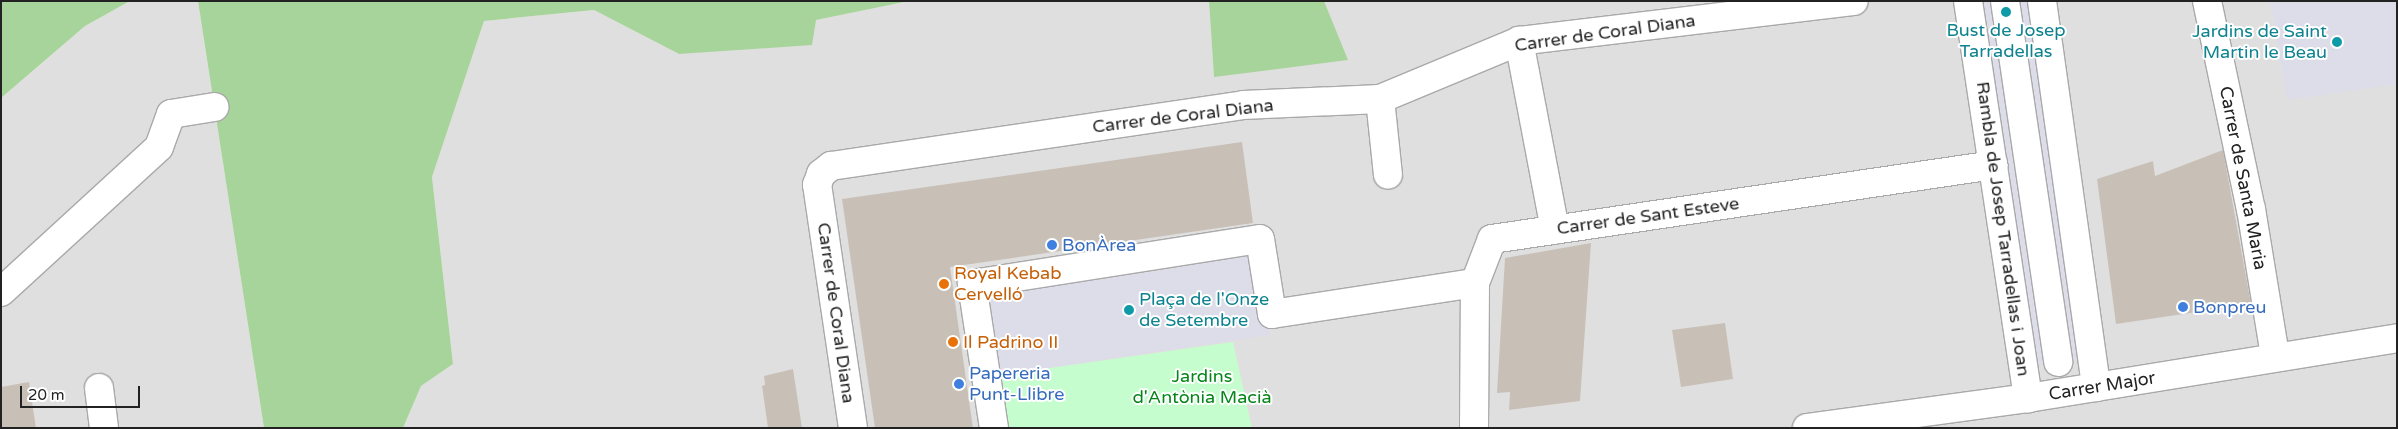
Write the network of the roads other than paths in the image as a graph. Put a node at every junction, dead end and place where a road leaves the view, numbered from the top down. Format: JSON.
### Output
{"nodes":[{"id":1,"x":1854,"y":1,"type":"edge"},
{"id":2,"x":2207,"y":1,"type":"edge"},
{"id":3,"x":2006,"y":4,"type":"edge"},
{"id":4,"x":1519,"y":41,"type":"junction"},
{"id":5,"x":1380,"y":100,"type":"junction"},
{"id":6,"x":214,"y":107,"type":"dead end"},
{"id":7,"x":1994,"y":165,"type":"junction"},
{"id":8,"x":1388,"y":175,"type":"dead end"},
{"id":9,"x":1555,"y":230,"type":"junction"},
{"id":10,"x":1475,"y":283,"type":"junction"},
{"id":11,"x":1,"y":292,"type":"edge"},
{"id":12,"x":2397,"y":338,"type":"edge"},
{"id":13,"x":2056,"y":351,"type":"dead end"},
{"id":14,"x":2275,"y":356,"type":"junction"},
{"id":15,"x":2096,"y":387,"type":"junction"},
{"id":16,"x":98,"y":388,"type":"dead end"},
{"id":17,"x":2028,"y":398,"type":"junction"},
{"id":18,"x":104,"y":428,"type":"edge"},
{"id":19,"x":853,"y":428,"type":"edge"},
{"id":20,"x":994,"y":428,"type":"edge"},
{"id":21,"x":1474,"y":428,"type":"edge"},
{"id":22,"x":1808,"y":428,"type":"edge"}],
"edges":[{"from":1,"to":4,"type":"street","name":"Carrer de Coral Diana"},
{"from":2,"to":14,"type":"street","name":"Carrer de Santa Maria"},
{"from":3,"to":7,"type":"street","name":"Rambla de Josep Tarradellas i Joan"},
{"from":3,"to":13,"type":"street","name":"Rambla de Josep Tarradellas i Joan"},
{"from":3,"to":15,"type":"street"},
{"from":4,"to":5,"type":"street","name":"Carrer de Coral Diana"},
{"from":4,"to":9,"type":"street"},
{"from":5,"to":8,"type":"street"},
{"from":5,"to":19,"type":"street","name":"Carrer de Coral Diana"},
{"from":6,"to":11,"type":"street"},
{"from":7,"to":9,"type":"street","name":"Carrer de Sant Esteve"},
{"from":7,"to":17,"type":"street","name":"Rambla de Josep Tarradellas i Joan"},
{"from":9,"to":10,"type":"street","name":"Carrer de Sant Esteve"},
{"from":10,"to":20,"type":"street"},
{"from":10,"to":21,"type":"street","name":"Carrer de Sant Esteve"},
{"from":12,"to":14,"type":"street","name":"Carrer Major"},
{"from":14,"to":15,"type":"street","name":"Carrer Major"},
{"from":15,"to":17,"type":"street","name":"Carrer Major"},
{"from":16,"to":18,"type":"street"},
{"from":17,"to":22,"type":"street","name":"Carrer Major"}]}
